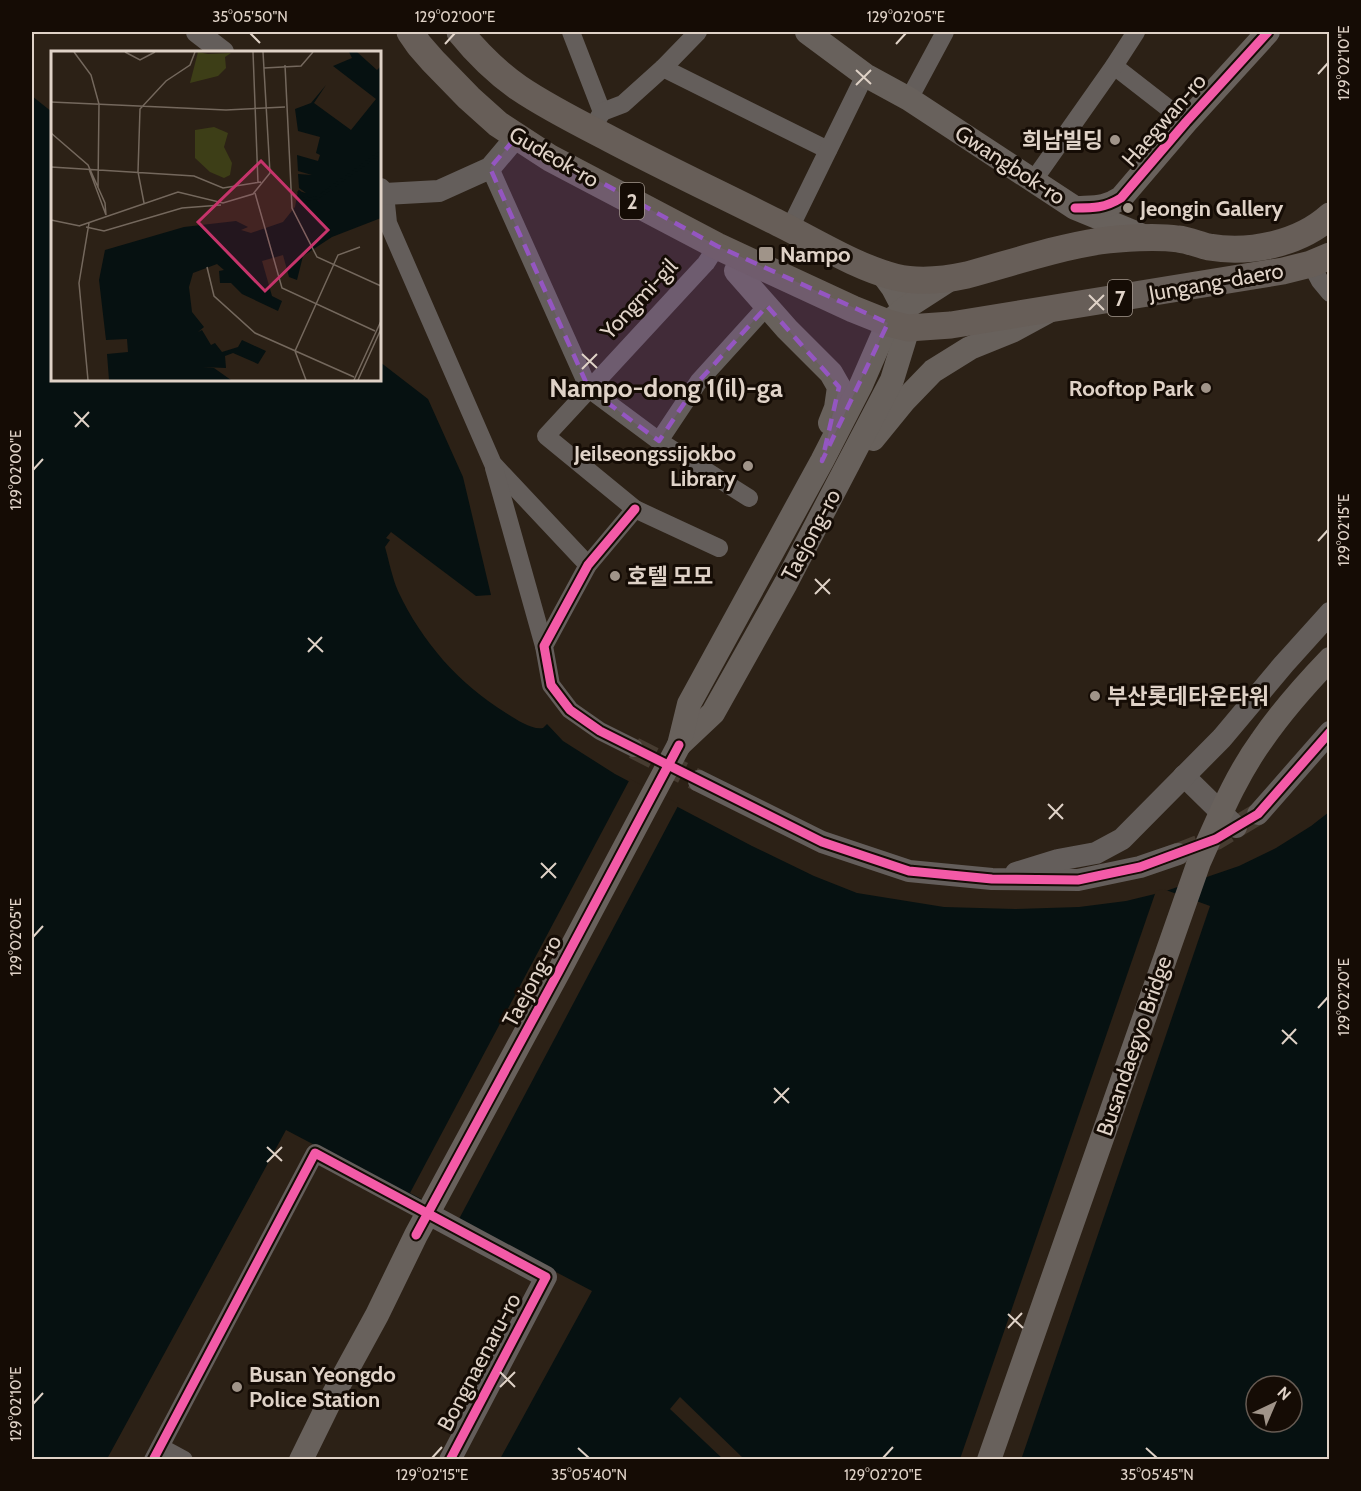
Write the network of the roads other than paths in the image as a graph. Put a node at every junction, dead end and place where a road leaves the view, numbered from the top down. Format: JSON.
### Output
{"nodes":[{"id":1,"x":197,"y":32,"type":"edge"},
{"id":2,"x":394,"y":32,"type":"edge"},
{"id":3,"x":410,"y":32,"type":"edge"},
{"id":4,"x":460,"y":32,"type":"edge"},
{"id":5,"x":571,"y":32,"type":"edge"},
{"id":6,"x":698,"y":32,"type":"edge"},
{"id":7,"x":807,"y":32,"type":"edge"},
{"id":8,"x":945,"y":32,"type":"edge"},
{"id":9,"x":1268,"y":32,"type":"edge"},
{"id":10,"x":1127,"y":34,"type":"edge"},
{"id":11,"x":222,"y":51,"type":"edge"},
{"id":12,"x":433,"y":62,"type":"junction"},
{"id":13,"x":1114,"y":66,"type":"junction"},
{"id":14,"x":663,"y":68,"type":"junction"},
{"id":15,"x":865,"y":75,"type":"junction"},
{"id":16,"x":909,"y":99,"type":"junction"},
{"id":17,"x":597,"y":120,"type":"junction"},
{"id":18,"x":1185,"y":122,"type":"junction"},
{"id":19,"x":517,"y":136,"type":"junction"},
{"id":20,"x":828,"y":150,"type":"junction"},
{"id":21,"x":490,"y":168,"type":"junction"},
{"id":22,"x":1033,"y":181,"type":"junction"},
{"id":23,"x":382,"y":192,"type":"edge"},
{"id":24,"x":1076,"y":208,"type":"junction"},
{"id":25,"x":1329,"y":216,"type":"edge"},
{"id":26,"x":790,"y":228,"type":"junction"},
{"id":27,"x":1148,"y":238,"type":"junction"},
{"id":28,"x":717,"y":246,"type":"junction"},
{"id":29,"x":1320,"y":260,"type":"edge"},
{"id":30,"x":736,"y":272,"type":"joint"},
{"id":31,"x":882,"y":273,"type":"junction"},
{"id":32,"x":952,"y":278,"type":"junction"},
{"id":33,"x":1329,"y":292,"type":"edge"},
{"id":34,"x":767,"y":306,"type":"junction"},
{"id":35,"x":1053,"y":309,"type":"junction"},
{"id":36,"x":900,"y":320,"type":"junction"},
{"id":37,"x":589,"y":389,"type":"junction"},
{"id":38,"x":659,"y":441,"type":"junction"},
{"id":39,"x":852,"y":456,"type":"junction"},
{"id":40,"x":822,"y":461,"type":"junction"},
{"id":41,"x":493,"y":464,"type":"junction"},
{"id":42,"x":749,"y":498,"type":"dead end"},
{"id":43,"x":635,"y":509,"type":"junction"},
{"id":44,"x":719,"y":548,"type":"dead end"},
{"id":45,"x":588,"y":565,"type":"junction"},
{"id":46,"x":1329,"y":614,"type":"edge"},
{"id":47,"x":544,"y":646,"type":"junction"},
{"id":48,"x":1329,"y":659,"type":"edge"},
{"id":49,"x":1329,"y":732,"type":"edge"},
{"id":50,"x":680,"y":745,"type":"junction"},
{"id":51,"x":634,"y":748,"type":"tunnel mouth"},
{"id":52,"x":1184,"y":776,"type":"junction"},
{"id":53,"x":699,"y":781,"type":"tunnel mouth"},
{"id":54,"x":1258,"y":814,"type":"tunnel mouth"},
{"id":55,"x":1236,"y":827,"type":"dead end"},
{"id":56,"x":1178,"y":854,"type":"tunnel mouth"},
{"id":57,"x":992,"y":879,"type":"junction"},
{"id":58,"x":424,"y":1212,"type":"joint"},
{"id":59,"x":157,"y":1453,"type":"edge"},
{"id":60,"x":184,"y":1460,"type":"edge"},
{"id":61,"x":301,"y":1460,"type":"edge"},
{"id":62,"x":450,"y":1460,"type":"edge"},
{"id":63,"x":989,"y":1460,"type":"edge"}],
"edges":[{"from":1,"to":11,"type":"street"},
{"from":2,"to":12,"type":"main road"},
{"from":3,"to":12,"type":"main road","name":"Gudeok-ro","number":"2"},
{"from":4,"to":17,"type":"main road","name":"Gudeok-ro","number":"2"},
{"from":5,"to":17,"type":"street"},
{"from":6,"to":14,"type":"street"},
{"from":7,"to":15,"type":"main road","name":"Gwangbok-ro"},
{"from":8,"to":16,"type":"street"},
{"from":9,"to":18,"type":"main road","name":"Haegwan-ro"},
{"from":10,"to":13,"type":"street"},
{"from":12,"to":19,"type":"main road","name":"Gudeok-ro","number":"2"},
{"from":13,"to":18,"type":"street"},
{"from":13,"to":22,"type":"street"},
{"from":14,"to":17,"type":"street"},
{"from":14,"to":20,"type":"street"},
{"from":15,"to":16,"type":"main road","name":"Gwangbok-ro"},
{"from":15,"to":20,"type":"street"},
{"from":16,"to":22,"type":"main road","name":"Gwangbok-ro"},
{"from":17,"to":26,"type":"main road","name":"Gudeok-ro","number":"2"},
{"from":18,"to":24,"type":"main road","name":"Haegwan-ro"},
{"from":19,"to":21,"type":"street"},
{"from":19,"to":28,"type":"main road","name":"Gudeok-ro","number":"2"},
{"from":20,"to":26,"type":"street"},
{"from":21,"to":23,"type":"street"},
{"from":21,"to":37,"type":"street"},
{"from":22,"to":24,"type":"main road","name":"Gwangbok-ro"},
{"from":23,"to":41,"type":"street"},
{"from":24,"to":27,"type":"main road","name":"Gwangbok-ro"},
{"from":25,"to":27,"type":"main road","name":"Jungang-daero"},
{"from":26,"to":31,"type":"main road","name":"Gudeok-ro","number":"2"},
{"from":27,"to":32,"type":"main road","name":"Jungang-daero"},
{"from":28,"to":30,"type":"main road"},
{"from":28,"to":36,"type":"main road","name":"Gudeok-ro","number":"2"},
{"from":28,"to":37,"type":"street","name":"Yongmi-gil"},
{"from":29,"to":33,"type":"street"},
{"from":29,"to":35,"type":"main road","name":"Jungang-daero","number":"7"},
{"from":30,"to":34,"type":"main road"},
{"from":31,"to":32,"type":"main road","name":"Gudeok-ro","number":"2"},
{"from":31,"to":36,"type":"main road"},
{"from":32,"to":36,"type":"main road"},
{"from":34,"to":38,"type":"street"},
{"from":34,"to":40,"type":"main road"},
{"from":35,"to":36,"type":"main road","name":"Jungang-daero","number":"7"},
{"from":35,"to":39,"type":"main road"},
{"from":36,"to":39,"type":"main road","name":"Taejong-ro"},
{"from":36,"to":40,"type":"main road","name":"Taejong-ro"},
{"from":37,"to":38,"type":"street"},
{"from":37,"to":43,"type":"street","name":"Yongmi-gil"},
{"from":38,"to":42,"type":"street"},
{"from":39,"to":50,"type":"main road","name":"Taejong-ro"},
{"from":40,"to":50,"type":"main road","name":"Taejong-ro"},
{"from":41,"to":45,"type":"street"},
{"from":41,"to":47,"type":"street"},
{"from":43,"to":44,"type":"street"},
{"from":43,"to":45,"type":"street"},
{"from":45,"to":47,"type":"street"},
{"from":46,"to":52,"type":"street"},
{"from":47,"to":51,"type":"street"},
{"from":48,"to":63,"type":"main road","name":"Busandaegyo Bridge"},
{"from":49,"to":54,"type":"street"},
{"from":50,"to":61,"type":"main road","name":"Taejong-ro"},
{"from":52,"to":55,"type":"street"},
{"from":52,"to":57,"type":"street"},
{"from":53,"to":57,"type":"street"},
{"from":56,"to":57,"type":"street"},
{"from":58,"to":59,"type":"street"},
{"from":58,"to":62,"type":"street","name":"Bongnaenaru-ro"},
{"from":59,"to":60,"type":"street"}]}
